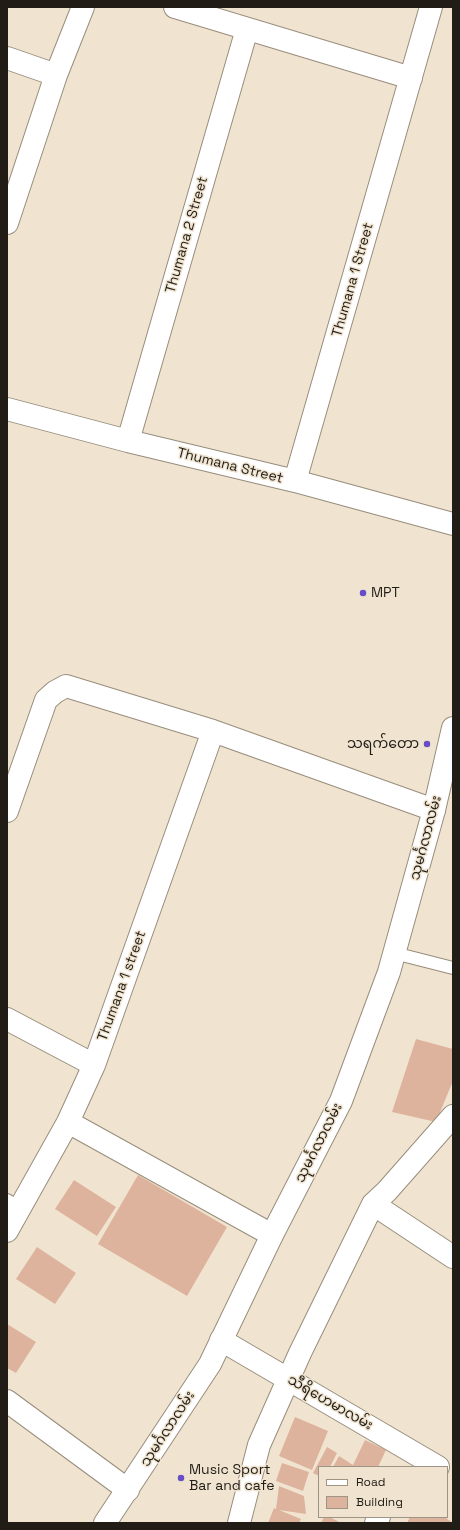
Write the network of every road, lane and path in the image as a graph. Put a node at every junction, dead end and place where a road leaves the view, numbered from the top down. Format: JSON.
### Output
{"nodes":[{"id":1,"x":83,"y":7,"type":"edge"},
{"id":2,"x":175,"y":7,"type":"edge"},
{"id":3,"x":431,"y":7,"type":"edge"},
{"id":4,"x":246,"y":30,"type":"junction"},
{"id":5,"x":7,"y":58,"type":"edge"},
{"id":6,"x":56,"y":75,"type":"junction"},
{"id":7,"x":411,"y":78,"type":"junction"},
{"id":8,"x":7,"y":224,"type":"edge"},
{"id":9,"x":7,"y":409,"type":"edge"},
{"id":10,"x":128,"y":441,"type":"junction"},
{"id":11,"x":295,"y":481,"type":"junction"},
{"id":12,"x":453,"y":524,"type":"edge"},
{"id":13,"x":213,"y":731,"type":"junction"},
{"id":14,"x":452,"y":737,"type":"edge"},
{"id":15,"x":434,"y":810,"type":"junction"},
{"id":16,"x":7,"y":811,"type":"edge"},
{"id":17,"x":394,"y":953,"type":"junction"},
{"id":18,"x":453,"y":968,"type":"edge"},
{"id":19,"x":7,"y":1019,"type":"edge"},
{"id":20,"x":94,"y":1064,"type":"junction"},
{"id":21,"x":451,"y":1121,"type":"edge"},
{"id":22,"x":68,"y":1122,"type":"junction"},
{"id":23,"x":13,"y":1204,"type":"edge"},
{"id":24,"x":373,"y":1204,"type":"junction"},
{"id":25,"x":7,"y":1231,"type":"edge"},
{"id":26,"x":272,"y":1235,"type":"junction"},
{"id":27,"x":453,"y":1257,"type":"edge"},
{"id":28,"x":221,"y":1340,"type":"junction"},
{"id":29,"x":288,"y":1379,"type":"junction"},
{"id":30,"x":7,"y":1401,"type":"edge"},
{"id":31,"x":411,"y":1460,"type":"edge"},
{"id":32,"x":434,"y":1466,"type":"edge"},
{"id":33,"x":128,"y":1490,"type":"junction"},
{"id":34,"x":105,"y":1523,"type":"edge"},
{"id":35,"x":239,"y":1523,"type":"edge"}],
"edges":[{"from":1,"to":6,"type":"street"},
{"from":2,"to":4,"type":"street"},
{"from":3,"to":7,"type":"street","name":"Thumana 1 Street"},
{"from":4,"to":7,"type":"street"},
{"from":4,"to":10,"type":"street","name":"Thumana 2 Street"},
{"from":5,"to":6,"type":"street"},
{"from":6,"to":8,"type":"street"},
{"from":7,"to":11,"type":"street","name":"Thumana 1 Street"},
{"from":9,"to":10,"type":"street","name":"Thumana Street"},
{"from":10,"to":11,"type":"street","name":"Thumana Street"},
{"from":11,"to":12,"type":"street","name":"Thumana Street"},
{"from":13,"to":15,"type":"street"},
{"from":13,"to":16,"type":"street"},
{"from":13,"to":20,"type":"street","name":"Thumana 1 street"},
{"from":14,"to":15,"type":"street","name":"သုမင်္ဂလာလမ်း"},
{"from":15,"to":17,"type":"street","name":"သုမင်္ဂလာလမ်း"},
{"from":17,"to":18,"type":"lane"},
{"from":17,"to":26,"type":"street","name":"သုမင်္ဂလာလမ်း"},
{"from":19,"to":20,"type":"street"},
{"from":20,"to":22,"type":"street","name":"Thumana 1 street"},
{"from":21,"to":24,"type":"street"},
{"from":22,"to":23,"type":"street","name":"Thumana 1 street"},
{"from":22,"to":26,"type":"street"},
{"from":23,"to":25,"type":"street","name":"Thumana 1 street"},
{"from":24,"to":27,"type":"street"},
{"from":24,"to":29,"type":"street"},
{"from":26,"to":28,"type":"street","name":"သုမင်္ဂလာလမ်း"},
{"from":28,"to":29,"type":"street","name":"သီရိဟေမာလမ်း"},
{"from":28,"to":33,"type":"street","name":"သုမင်္ဂလာလမ်း"},
{"from":29,"to":31,"type":"street","name":"သီရိဟေမာလမ်း"},
{"from":29,"to":35,"type":"street"},
{"from":30,"to":33,"type":"street"},
{"from":31,"to":32,"type":"street","name":"သီရိဟေမာလမ်း"},
{"from":33,"to":34,"type":"street","name":"သုမင်္ဂလာလမ်း"}]}
